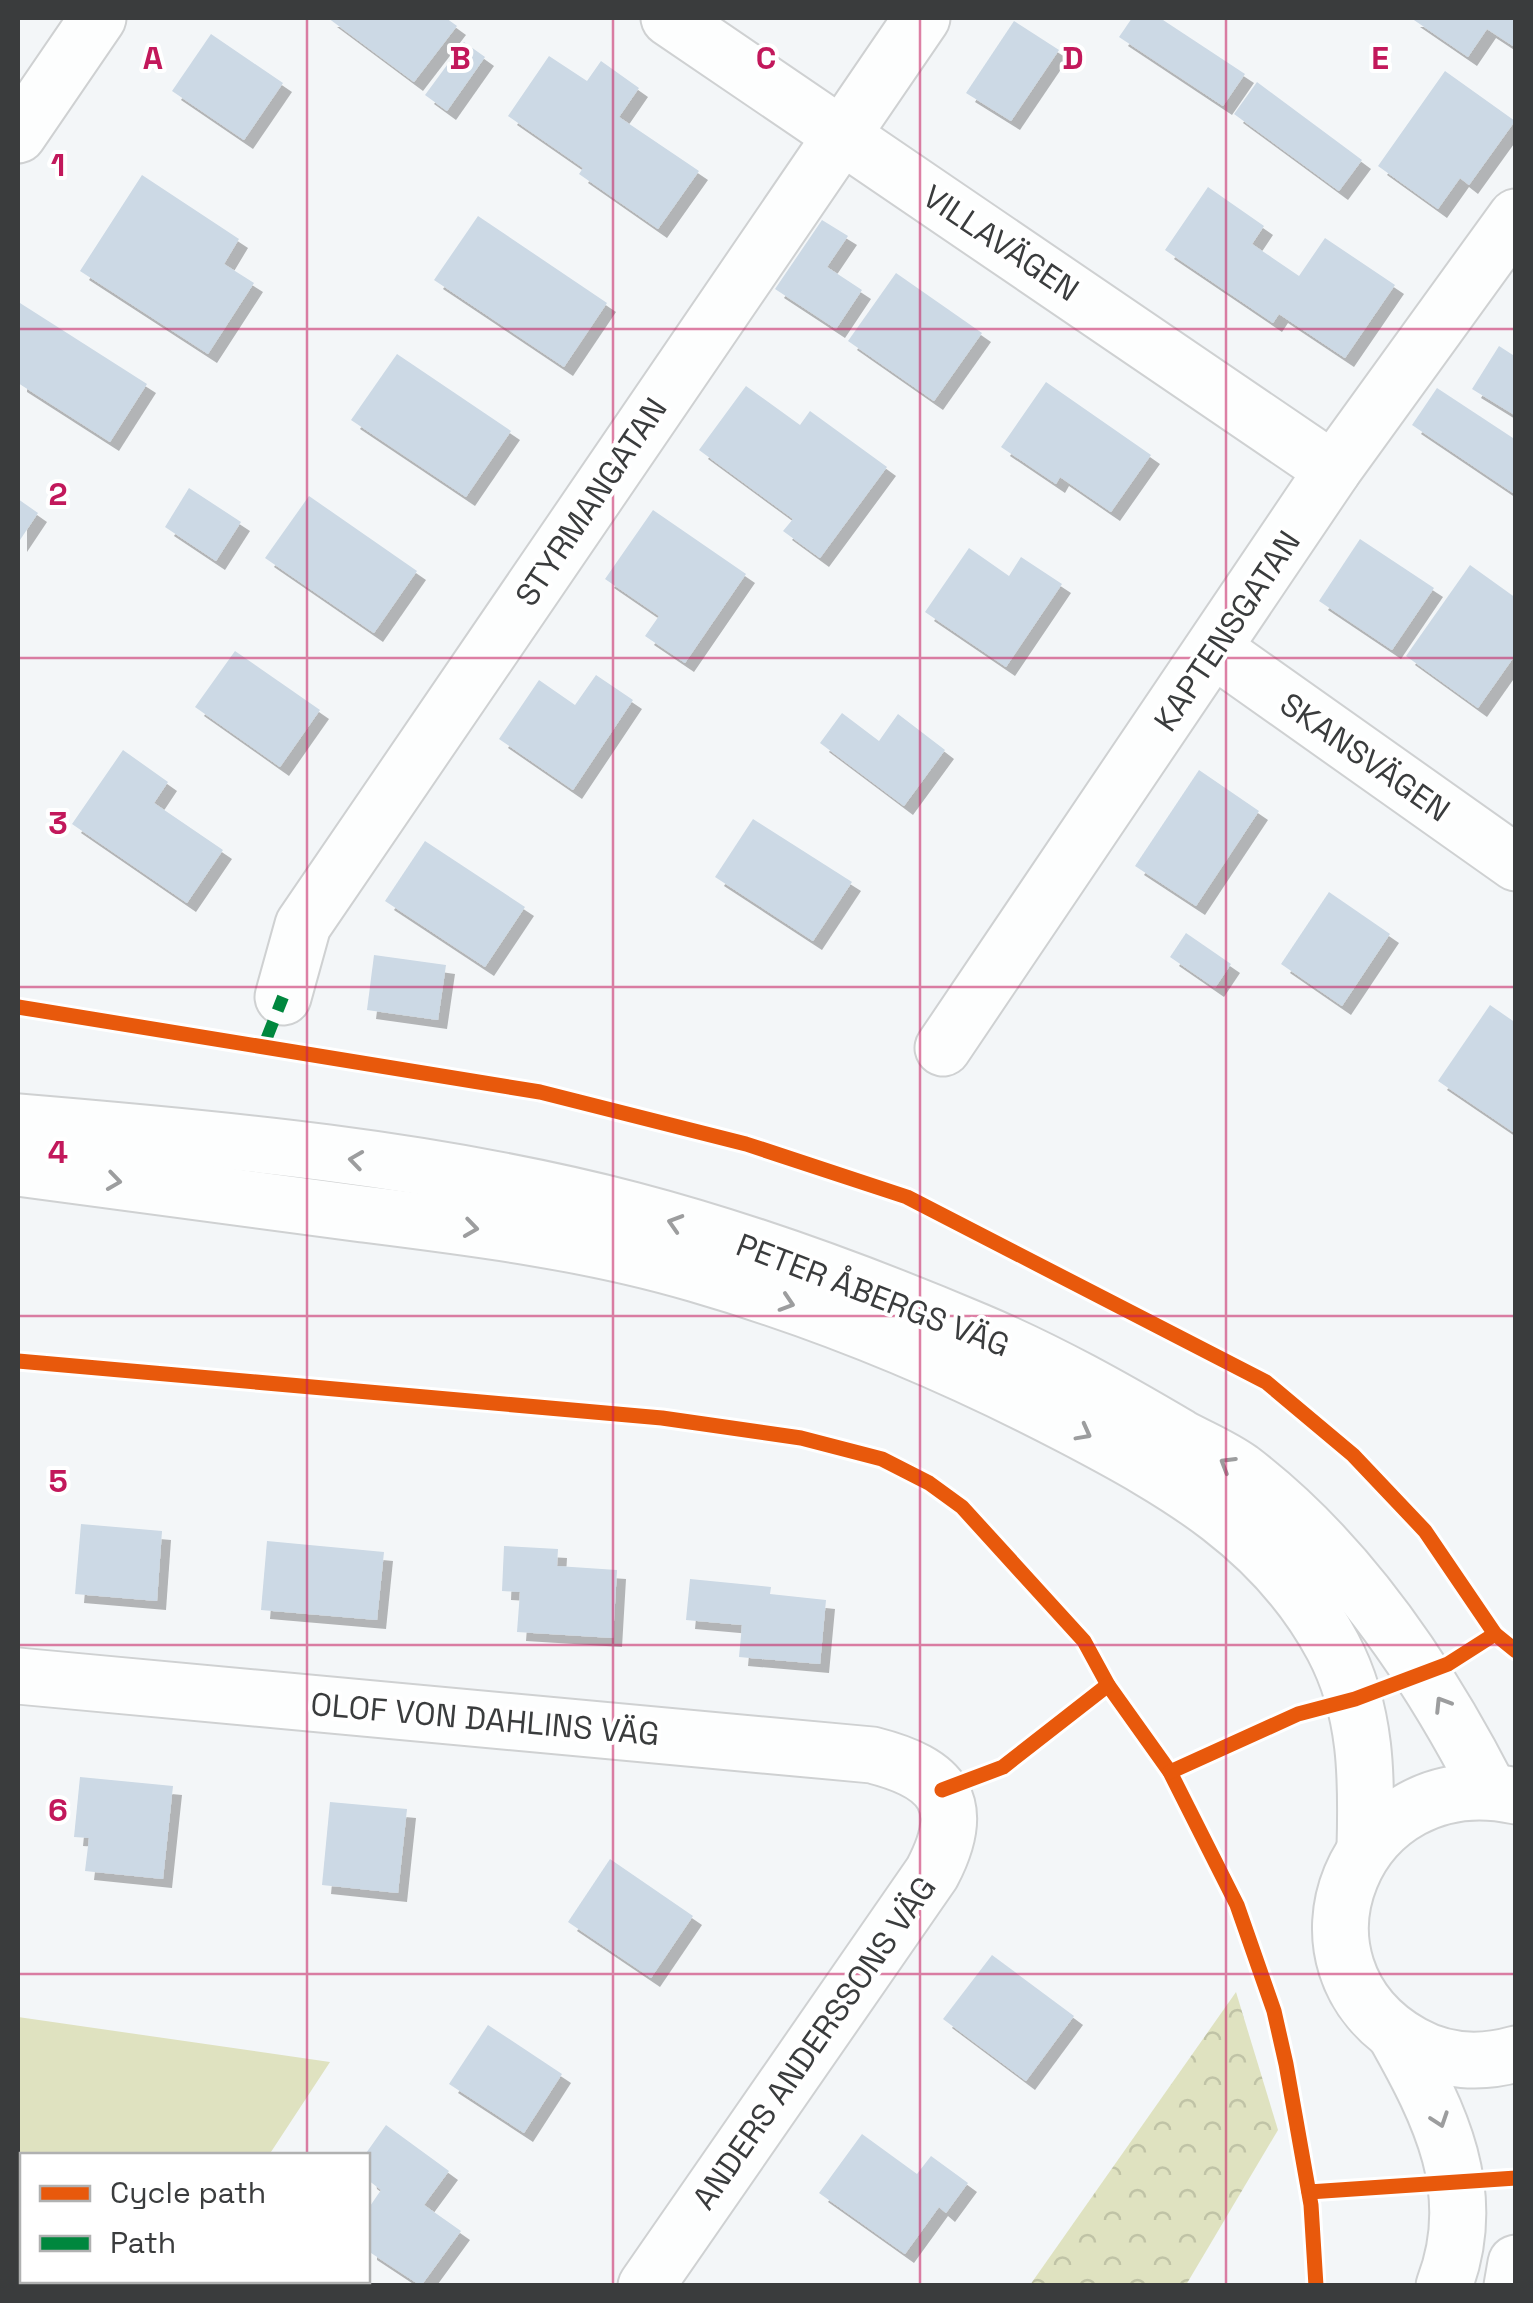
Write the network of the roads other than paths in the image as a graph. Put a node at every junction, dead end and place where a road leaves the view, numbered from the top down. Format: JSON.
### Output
{"nodes":[{"id":1,"x":98,"y":18,"type":"edge"},
{"id":2,"x":668,"y":18,"type":"edge"},
{"id":3,"x":922,"y":18,"type":"edge"},
{"id":4,"x":841,"y":134,"type":"junction"},
{"id":5,"x":18,"y":135,"type":"edge"},
{"id":6,"x":1516,"y":217,"type":"edge"},
{"id":7,"x":1333,"y":470,"type":"junction"},
{"id":8,"x":1215,"y":650,"type":"junction"},
{"id":9,"x":1516,"y":863,"type":"edge"},
{"id":10,"x":283,"y":997,"type":"dead end"},
{"id":11,"x":943,"y":1048,"type":"dead end"},
{"id":12,"x":18,"y":1122,"type":"edge"},
{"id":13,"x":18,"y":1168,"type":"edge"},
{"id":14,"x":18,"y":1676,"type":"edge"},
{"id":15,"x":942,"y":1790,"type":"joint"},
{"id":16,"x":1502,"y":1793,"type":"edge"},
{"id":17,"x":1365,"y":1848,"type":"junction"},
{"id":18,"x":1395,"y":2034,"type":"junction"},
{"id":19,"x":1516,"y":2054,"type":"edge"},
{"id":20,"x":1516,"y":2263,"type":"edge"},
{"id":21,"x":646,"y":2286,"type":"edge"},
{"id":22,"x":1444,"y":2286,"type":"edge"},
{"id":23,"x":1512,"y":2286,"type":"edge"}],
"edges":[{"from":1,"to":5,"type":"street"},
{"from":2,"to":4,"type":"street","name":"VILLAVÄGEN"},
{"from":3,"to":4,"type":"street","name":"STYRMANGATAN"},
{"from":4,"to":7,"type":"street","name":"VILLAVÄGEN"},
{"from":4,"to":10,"type":"street","name":"STYRMANGATAN"},
{"from":6,"to":7,"type":"street","name":"KAPTENSGATAN"},
{"from":7,"to":8,"type":"street","name":"KAPTENSGATAN"},
{"from":8,"to":9,"type":"street","name":"SKANSVÄGEN"},
{"from":8,"to":11,"type":"street","name":"KAPTENSGATAN"},
{"from":16,"to":12,"type":"street","name":"PETER ÅBERGS VÄG","one_way":true},
{"from":13,"to":17,"type":"street","name":"PETER ÅBERGS VÄG","one_way":true},
{"from":14,"to":15,"type":"street","name":"OLOF VON DAHLINS VÄG"},
{"from":15,"to":21,"type":"street","name":"ANDERS ANDERSSONS VÄG"},
{"from":16,"to":17,"type":"street","name":"PETER ÅBERGS VÄG"},
{"from":17,"to":18,"type":"street","name":"PETER ÅBERGS VÄG"},
{"from":18,"to":19,"type":"street","name":"PETER ÅBERGS VÄG"},
{"from":18,"to":22,"type":"street","name":"PETER ÅBERGS VÄG","one_way":true},
{"from":20,"to":23,"type":"street"}]}
